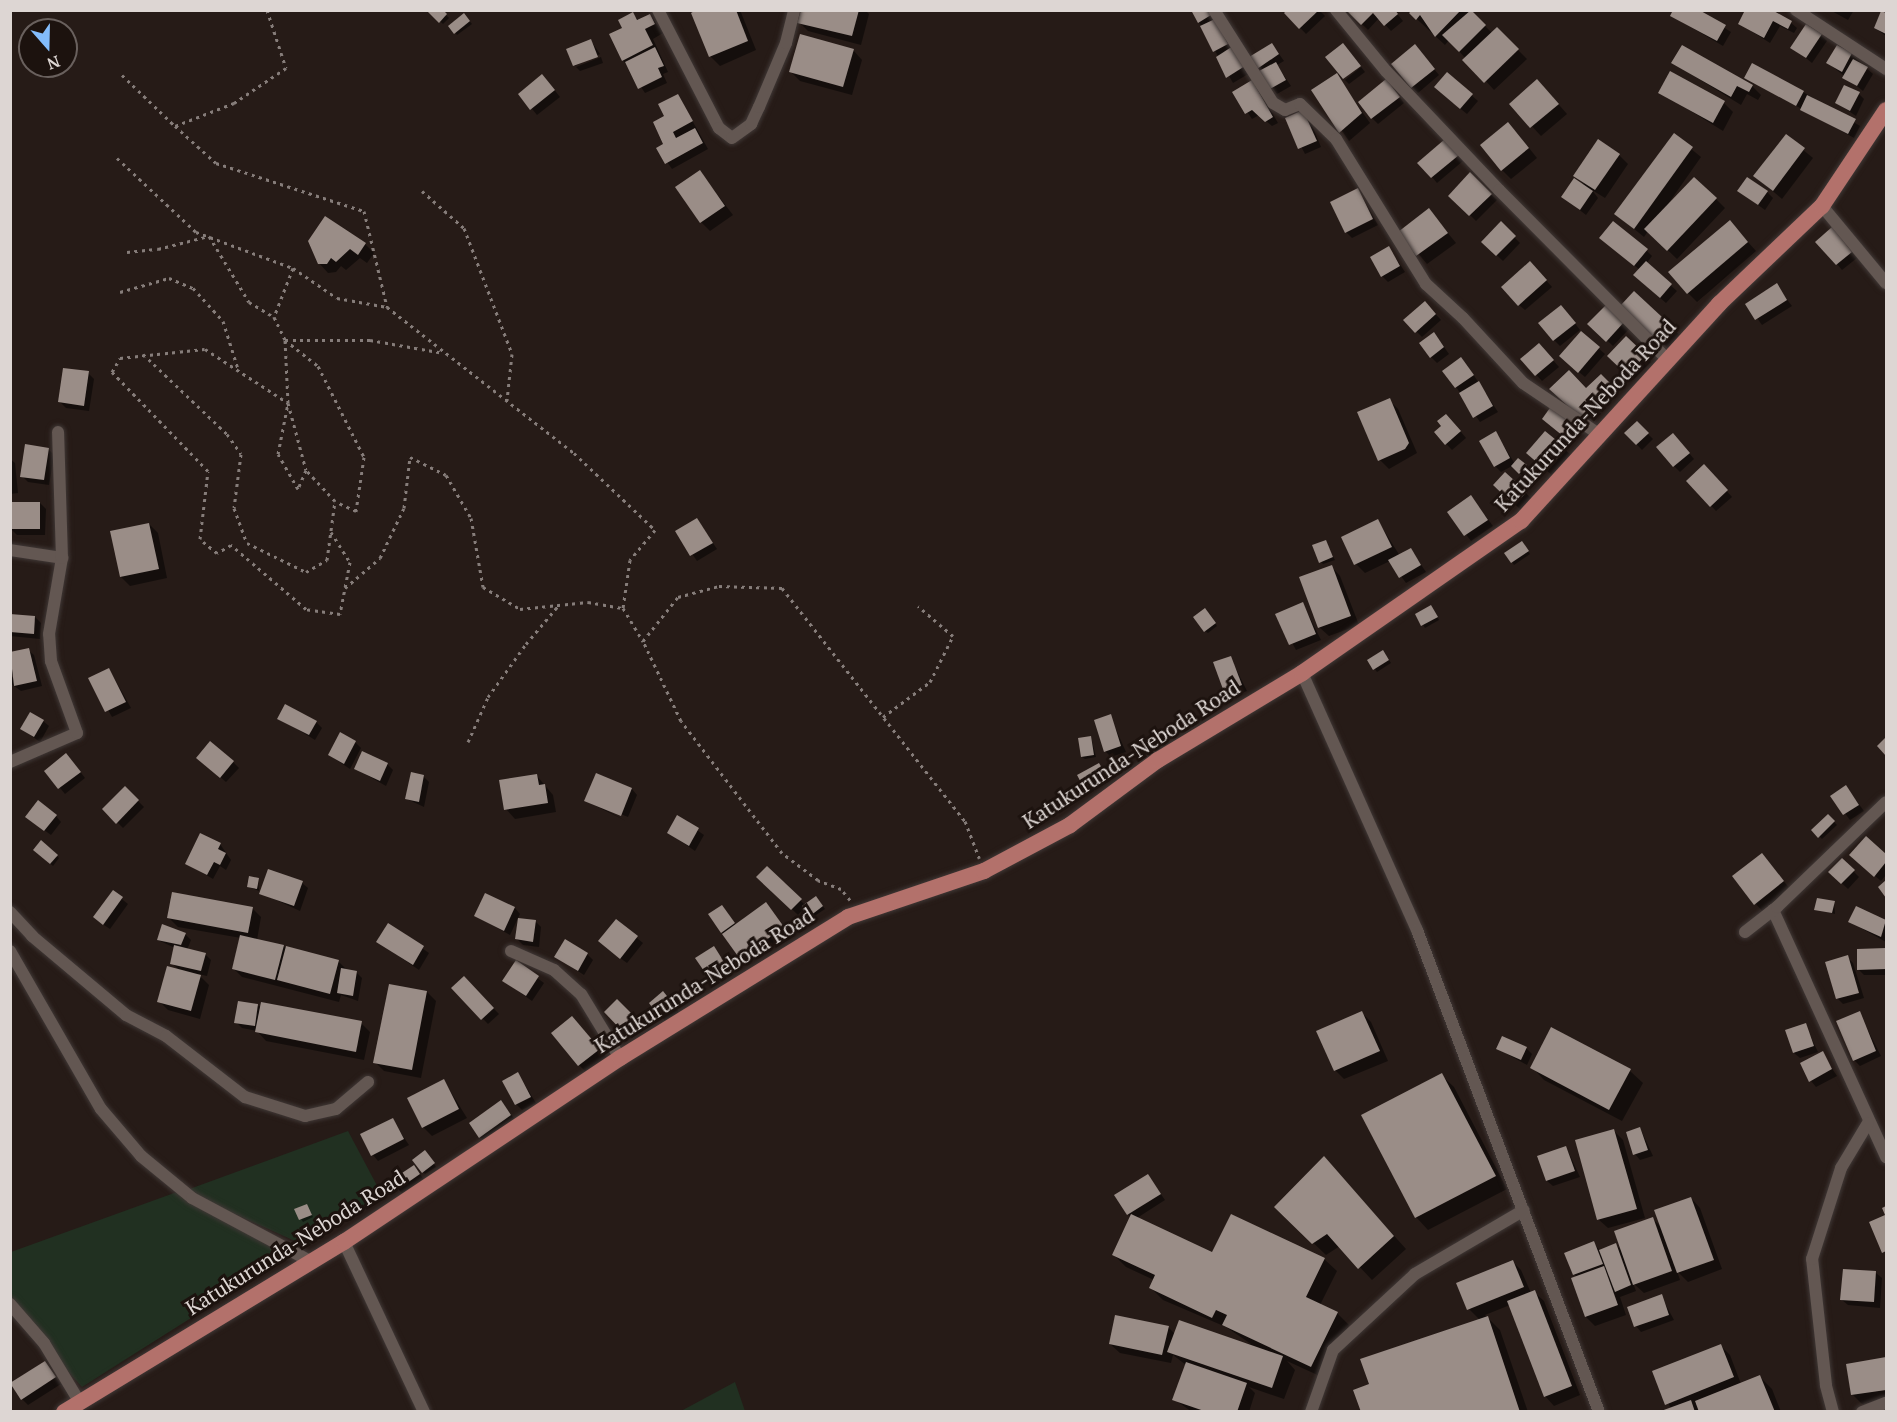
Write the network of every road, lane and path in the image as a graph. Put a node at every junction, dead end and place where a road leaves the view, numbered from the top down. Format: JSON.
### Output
{"nodes":[{"id":1,"x":267,"y":10,"type":"edge"},
{"id":2,"x":658,"y":10,"type":"edge"},
{"id":3,"x":794,"y":10,"type":"edge"},
{"id":4,"x":1214,"y":10,"type":"edge"},
{"id":5,"x":1336,"y":10,"type":"edge"},
{"id":6,"x":1796,"y":10,"type":"edge"},
{"id":7,"x":1887,"y":69,"type":"edge"},
{"id":8,"x":122,"y":75,"type":"dead end"},
{"id":9,"x":1887,"y":110,"type":"edge"},
{"id":10,"x":175,"y":126,"type":"junction"},
{"id":11,"x":117,"y":158,"type":"dead end"},
{"id":12,"x":422,"y":191,"type":"dead end"},
{"id":13,"x":1822,"y":206,"type":"junction"},
{"id":14,"x":209,"y":237,"type":"junction"},
{"id":15,"x":127,"y":252,"type":"dead end"},
{"id":16,"x":293,"y":268,"type":"junction"},
{"id":17,"x":1887,"y":284,"type":"edge"},
{"id":18,"x":120,"y":292,"type":"dead end"},
{"id":19,"x":387,"y":307,"type":"junction"},
{"id":20,"x":274,"y":317,"type":"junction"},
{"id":21,"x":285,"y":340,"type":"junction"},
{"id":22,"x":446,"y":353,"type":"junction"},
{"id":23,"x":143,"y":354,"type":"junction"},
{"id":24,"x":1668,"y":360,"type":"junction"},
{"id":25,"x":239,"y":371,"type":"junction"},
{"id":26,"x":507,"y":400,"type":"junction"},
{"id":27,"x":288,"y":403,"type":"junction"},
{"id":28,"x":58,"y":432,"type":"dead end"},
{"id":29,"x":1600,"y":435,"type":"junction"},
{"id":30,"x":306,"y":470,"type":"junction"},
{"id":31,"x":334,"y":501,"type":"junction"},
{"id":32,"x":331,"y":532,"type":"junction"},
{"id":33,"x":10,"y":550,"type":"edge"},
{"id":34,"x":62,"y":558,"type":"junction"},
{"id":35,"x":345,"y":588,"type":"junction"},
{"id":36,"x":560,"y":605,"type":"junction"},
{"id":37,"x":918,"y":606,"type":"dead end"},
{"id":38,"x":623,"y":608,"type":"junction"},
{"id":39,"x":643,"y":641,"type":"junction"},
{"id":40,"x":1302,"y":673,"type":"junction"},
{"id":41,"x":883,"y":717,"type":"junction"},
{"id":42,"x":468,"y":742,"type":"dead end"},
{"id":43,"x":10,"y":762,"type":"edge"},
{"id":44,"x":1887,"y":802,"type":"edge"},
{"id":45,"x":984,"y":871,"type":"junction"},
{"id":46,"x":1773,"y":910,"type":"junction"},
{"id":47,"x":10,"y":912,"type":"edge"},
{"id":48,"x":861,"y":912,"type":"junction"},
{"id":49,"x":1745,"y":932,"type":"dead end"},
{"id":50,"x":10,"y":951,"type":"edge"},
{"id":51,"x":511,"y":951,"type":"dead end"},
{"id":52,"x":620,"y":1058,"type":"junction"},
{"id":53,"x":368,"y":1082,"type":"dead end"},
{"id":54,"x":1868,"y":1123,"type":"junction"},
{"id":55,"x":1887,"y":1157,"type":"edge"},
{"id":56,"x":1524,"y":1210,"type":"junction"},
{"id":57,"x":344,"y":1242,"type":"junction"},
{"id":58,"x":310,"y":1261,"type":"junction"},
{"id":59,"x":10,"y":1304,"type":"edge"},
{"id":60,"x":79,"y":1401,"type":"junction"},
{"id":61,"x":1887,"y":1403,"type":"edge"},
{"id":62,"x":64,"y":1412,"type":"edge"},
{"id":63,"x":424,"y":1412,"type":"edge"},
{"id":64,"x":1311,"y":1412,"type":"edge"},
{"id":65,"x":1599,"y":1412,"type":"edge"},
{"id":66,"x":1833,"y":1412,"type":"edge"},
{"id":67,"x":1862,"y":1412,"type":"edge"}],
"edges":[{"from":1,"to":10,"type":"path"},
{"from":2,"to":3,"type":"street"},
{"from":4,"to":29,"type":"street"},
{"from":5,"to":24,"type":"street"},
{"from":6,"to":7,"type":"street"},
{"from":8,"to":10,"type":"path"},
{"from":9,"to":13,"type":"main road","name":"Katukurunda-Neboda Road"},
{"from":10,"to":19,"type":"path"},
{"from":11,"to":14,"type":"path"},
{"from":12,"to":26,"type":"path"},
{"from":13,"to":17,"type":"street"},
{"from":13,"to":24,"type":"main road","name":"Katukurunda-Neboda Road"},
{"from":14,"to":15,"type":"path"},
{"from":14,"to":16,"type":"path"},
{"from":14,"to":20,"type":"path"},
{"from":16,"to":19,"type":"path"},
{"from":16,"to":20,"type":"path"},
{"from":18,"to":25,"type":"path"},
{"from":19,"to":22,"type":"path"},
{"from":20,"to":21,"type":"path"},
{"from":21,"to":22,"type":"path"},
{"from":21,"to":27,"type":"path"},
{"from":21,"to":31,"type":"path"},
{"from":22,"to":26,"type":"path"},
{"from":23,"to":25,"type":"path"},
{"from":23,"to":32,"type":"path"},
{"from":23,"to":35,"type":"path"},
{"from":24,"to":29,"type":"main road","name":"Katukurunda-Neboda Road"},
{"from":25,"to":27,"type":"path"},
{"from":26,"to":38,"type":"path"},
{"from":27,"to":30,"type":"path"},
{"from":27,"to":30,"type":"path"},
{"from":28,"to":34,"type":"street"},
{"from":29,"to":40,"type":"main road","name":"Katukurunda-Neboda Road"},
{"from":30,"to":31,"type":"path"},
{"from":31,"to":32,"type":"path"},
{"from":32,"to":35,"type":"path"},
{"from":33,"to":34,"type":"street"},
{"from":34,"to":43,"type":"street"},
{"from":35,"to":36,"type":"path"},
{"from":36,"to":38,"type":"path"},
{"from":36,"to":42,"type":"path"},
{"from":37,"to":41,"type":"path"},
{"from":38,"to":39,"type":"path"},
{"from":39,"to":41,"type":"path"},
{"from":39,"to":48,"type":"path"},
{"from":40,"to":45,"type":"main road","name":"Katukurunda-Neboda Road"},
{"from":40,"to":56,"type":"street"},
{"from":41,"to":45,"type":"path"},
{"from":44,"to":46,"type":"street"},
{"from":45,"to":48,"type":"main road","name":"Katukurunda-Neboda Road"},
{"from":46,"to":49,"type":"street"},
{"from":46,"to":54,"type":"street"},
{"from":47,"to":53,"type":"street"},
{"from":48,"to":52,"type":"main road","name":"Katukurunda-Neboda Road"},
{"from":50,"to":58,"type":"street"},
{"from":51,"to":52,"type":"street"},
{"from":52,"to":57,"type":"main road","name":"Katukurunda-Neboda Road"},
{"from":54,"to":55,"type":"street"},
{"from":54,"to":66,"type":"street"},
{"from":56,"to":64,"type":"street"},
{"from":56,"to":65,"type":"street"},
{"from":57,"to":58,"type":"main road","name":"Katukurunda-Neboda Road"},
{"from":57,"to":63,"type":"street"},
{"from":58,"to":60,"type":"main road","name":"Katukurunda-Neboda Road"},
{"from":59,"to":60,"type":"street"},
{"from":60,"to":62,"type":"main road","name":"Katukurunda-Neboda Road"},
{"from":61,"to":67,"type":"street"}]}
